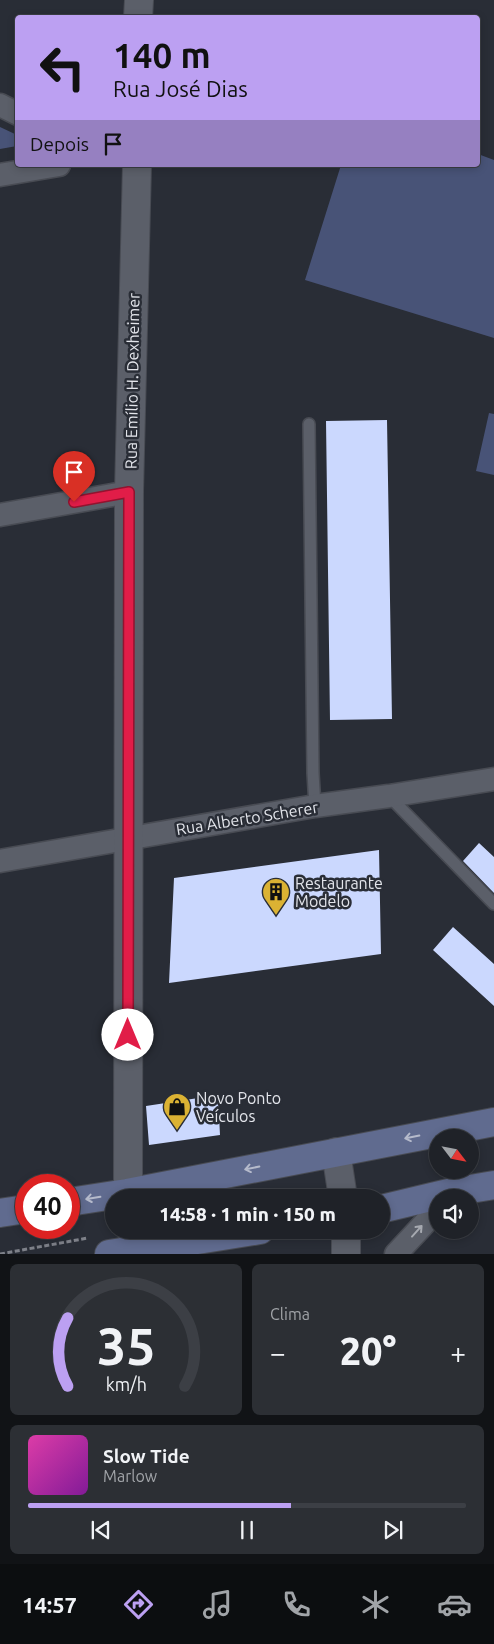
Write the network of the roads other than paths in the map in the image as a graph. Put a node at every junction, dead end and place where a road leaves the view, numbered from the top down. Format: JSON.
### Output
{"nodes":[{"id":1,"x":139,"y":0,"type":"edge"},
{"id":2,"x":138,"y":15,"type":"edge"},
{"id":3,"x":0,"y":105,"type":"edge"},
{"id":4,"x":15,"y":112,"type":"edge"},
{"id":5,"x":48,"y":167,"type":"edge"},
{"id":6,"x":137,"y":167,"type":"edge"},
{"id":7,"x":0,"y":176,"type":"edge"},
{"id":8,"x":308,"y":424,"type":"dead end"},
{"id":9,"x":129,"y":492,"type":"junction"},
{"id":10,"x":0,"y":515,"type":"edge"},
{"id":11,"x":494,"y":780,"type":"edge"},
{"id":12,"x":388,"y":796,"type":"junction"},
{"id":13,"x":315,"y":806,"type":"junction"},
{"id":14,"x":129,"y":837,"type":"junction"},
{"id":15,"x":0,"y":861,"type":"edge"},
{"id":16,"x":494,"y":904,"type":"edge"},
{"id":17,"x":494,"y":1122,"type":"edge"},
{"id":18,"x":336,"y":1152,"type":"junction"},
{"id":19,"x":494,"y":1185,"type":"edge"},
{"id":20,"x":128,"y":1189,"type":"edge"},
{"id":21,"x":157,"y":1189,"type":"edge"},
{"id":22,"x":342,"y":1189,"type":"edge"},
{"id":23,"x":479,"y":1189,"type":"edge"},
{"id":24,"x":105,"y":1198,"type":"edge"},
{"id":25,"x":80,"y":1201,"type":"edge"},
{"id":26,"x":429,"y":1202,"type":"edge"},
{"id":27,"x":390,"y":1208,"type":"edge"},
{"id":28,"x":15,"y":1211,"type":"edge"},
{"id":29,"x":0,"y":1213,"type":"edge"},
{"id":30,"x":429,"y":1218,"type":"edge"},
{"id":31,"x":161,"y":1239,"type":"edge"},
{"id":32,"x":346,"y":1239,"type":"edge"},
{"id":33,"x":117,"y":1243,"type":"edge"},
{"id":34,"x":346,"y":1254,"type":"edge"},
{"id":35,"x":396,"y":1254,"type":"edge"}],
"edges":[{"from":1,"to":2,"type":"street"},
{"from":3,"to":4,"type":"street"},
{"from":5,"to":7,"type":"street"},
{"from":6,"to":9,"type":"street","name":"Rua Emílio H. Dexheimer"},
{"from":8,"to":13,"type":"lane"},
{"from":9,"to":10,"type":"street"},
{"from":9,"to":14,"type":"street","name":"Rua Emílio H. Dexheimer"},
{"from":11,"to":12,"type":"street","name":"Rua Alberto Scherer"},
{"from":12,"to":13,"type":"street","name":"Rua Alberto Scherer"},
{"from":12,"to":16,"type":"lane"},
{"from":13,"to":14,"type":"street","name":"Rua Alberto Scherer"},
{"from":14,"to":15,"type":"street","name":"Rua Alberto Scherer"},
{"from":14,"to":20,"type":"street","name":"Rua Emílio H. Dexheimer"},
{"from":17,"to":18,"type":"main road","one_way":true},
{"from":18,"to":21,"type":"main road","one_way":true},
{"from":18,"to":22,"type":"street"},
{"from":19,"to":23,"type":"main road"},
{"from":24,"to":25,"type":"main road","one_way":true},
{"from":26,"to":27,"type":"main road"},
{"from":28,"to":29,"type":"main road"},
{"from":35,"to":30,"type":"street","one_way":true},
{"from":31,"to":33,"type":"main road"},
{"from":32,"to":34,"type":"street"}]}
